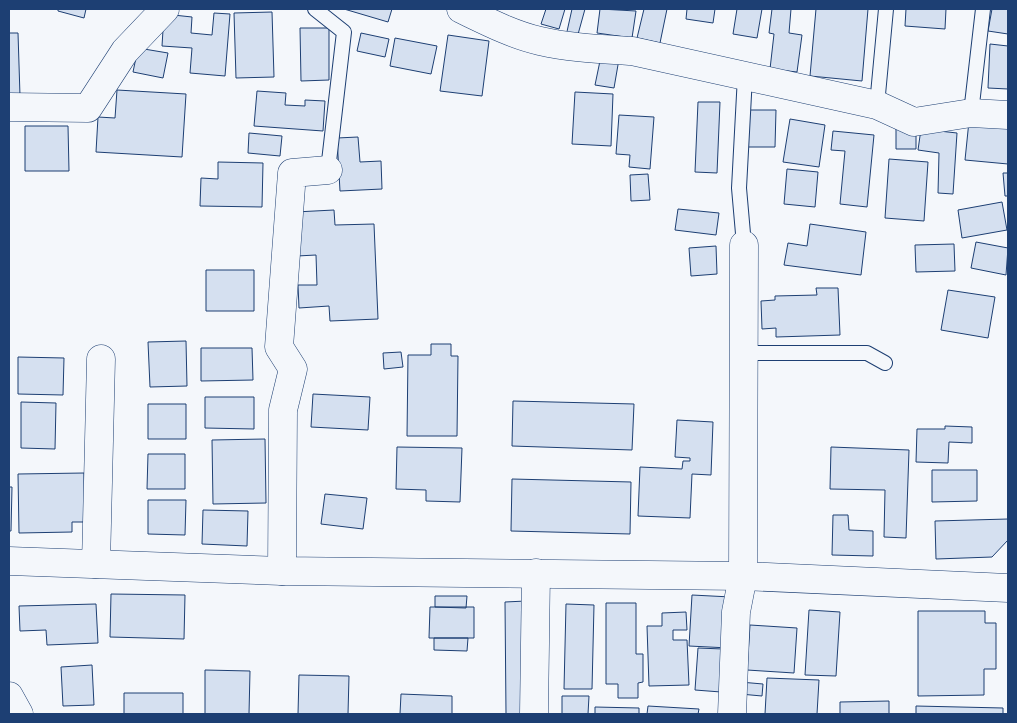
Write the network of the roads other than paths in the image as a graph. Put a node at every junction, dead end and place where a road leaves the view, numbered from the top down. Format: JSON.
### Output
{"nodes":[{"id":1,"x":165,"y":9,"type":"edge"},
{"id":2,"x":315,"y":9,"type":"edge"},
{"id":3,"x":461,"y":9,"type":"edge"},
{"id":4,"x":886,"y":9,"type":"edge"},
{"id":5,"x":983,"y":9,"type":"edge"},
{"id":6,"x":745,"y":76,"type":"junction"},
{"id":7,"x":877,"y":105,"type":"junction"},
{"id":8,"x":9,"y":107,"type":"edge"},
{"id":9,"x":971,"y":114,"type":"junction"},
{"id":10,"x":1008,"y":115,"type":"edge"},
{"id":11,"x":328,"y":170,"type":"joint"},
{"id":12,"x":744,"y":245,"type":"joint"},
{"id":13,"x":744,"y":353,"type":"junction"},
{"id":14,"x":101,"y":359,"type":"dead end"},
{"id":15,"x":885,"y":363,"type":"dead end"},
{"id":16,"x":9,"y":561,"type":"edge"},
{"id":17,"x":96,"y":564,"type":"junction"},
{"id":18,"x":282,"y":571,"type":"junction"},
{"id":19,"x":536,"y":573,"type":"junction"},
{"id":20,"x":743,"y":576,"type":"junction"},
{"id":21,"x":1008,"y":588,"type":"edge"},
{"id":22,"x":9,"y":696,"type":"edge"},
{"id":23,"x":19,"y":714,"type":"edge"},
{"id":24,"x":534,"y":714,"type":"edge"},
{"id":25,"x":732,"y":714,"type":"edge"}],
"edges":[{"from":1,"to":8,"type":"street"},
{"from":2,"to":11,"type":"lane"},
{"from":3,"to":6,"type":"street"},
{"from":4,"to":7,"type":"lane"},
{"from":5,"to":9,"type":"lane"},
{"from":6,"to":7,"type":"street"},
{"from":6,"to":12,"type":"lane"},
{"from":7,"to":9,"type":"street"},
{"from":9,"to":10,"type":"street"},
{"from":11,"to":18,"type":"street"},
{"from":12,"to":13,"type":"street"},
{"from":13,"to":15,"type":"lane"},
{"from":13,"to":20,"type":"street"},
{"from":14,"to":17,"type":"street"},
{"from":16,"to":17,"type":"street"},
{"from":17,"to":18,"type":"street"},
{"from":18,"to":19,"type":"street"},
{"from":19,"to":20,"type":"street"},
{"from":19,"to":24,"type":"street"},
{"from":20,"to":21,"type":"street"},
{"from":20,"to":25,"type":"street"},
{"from":22,"to":23,"type":"street"}]}
